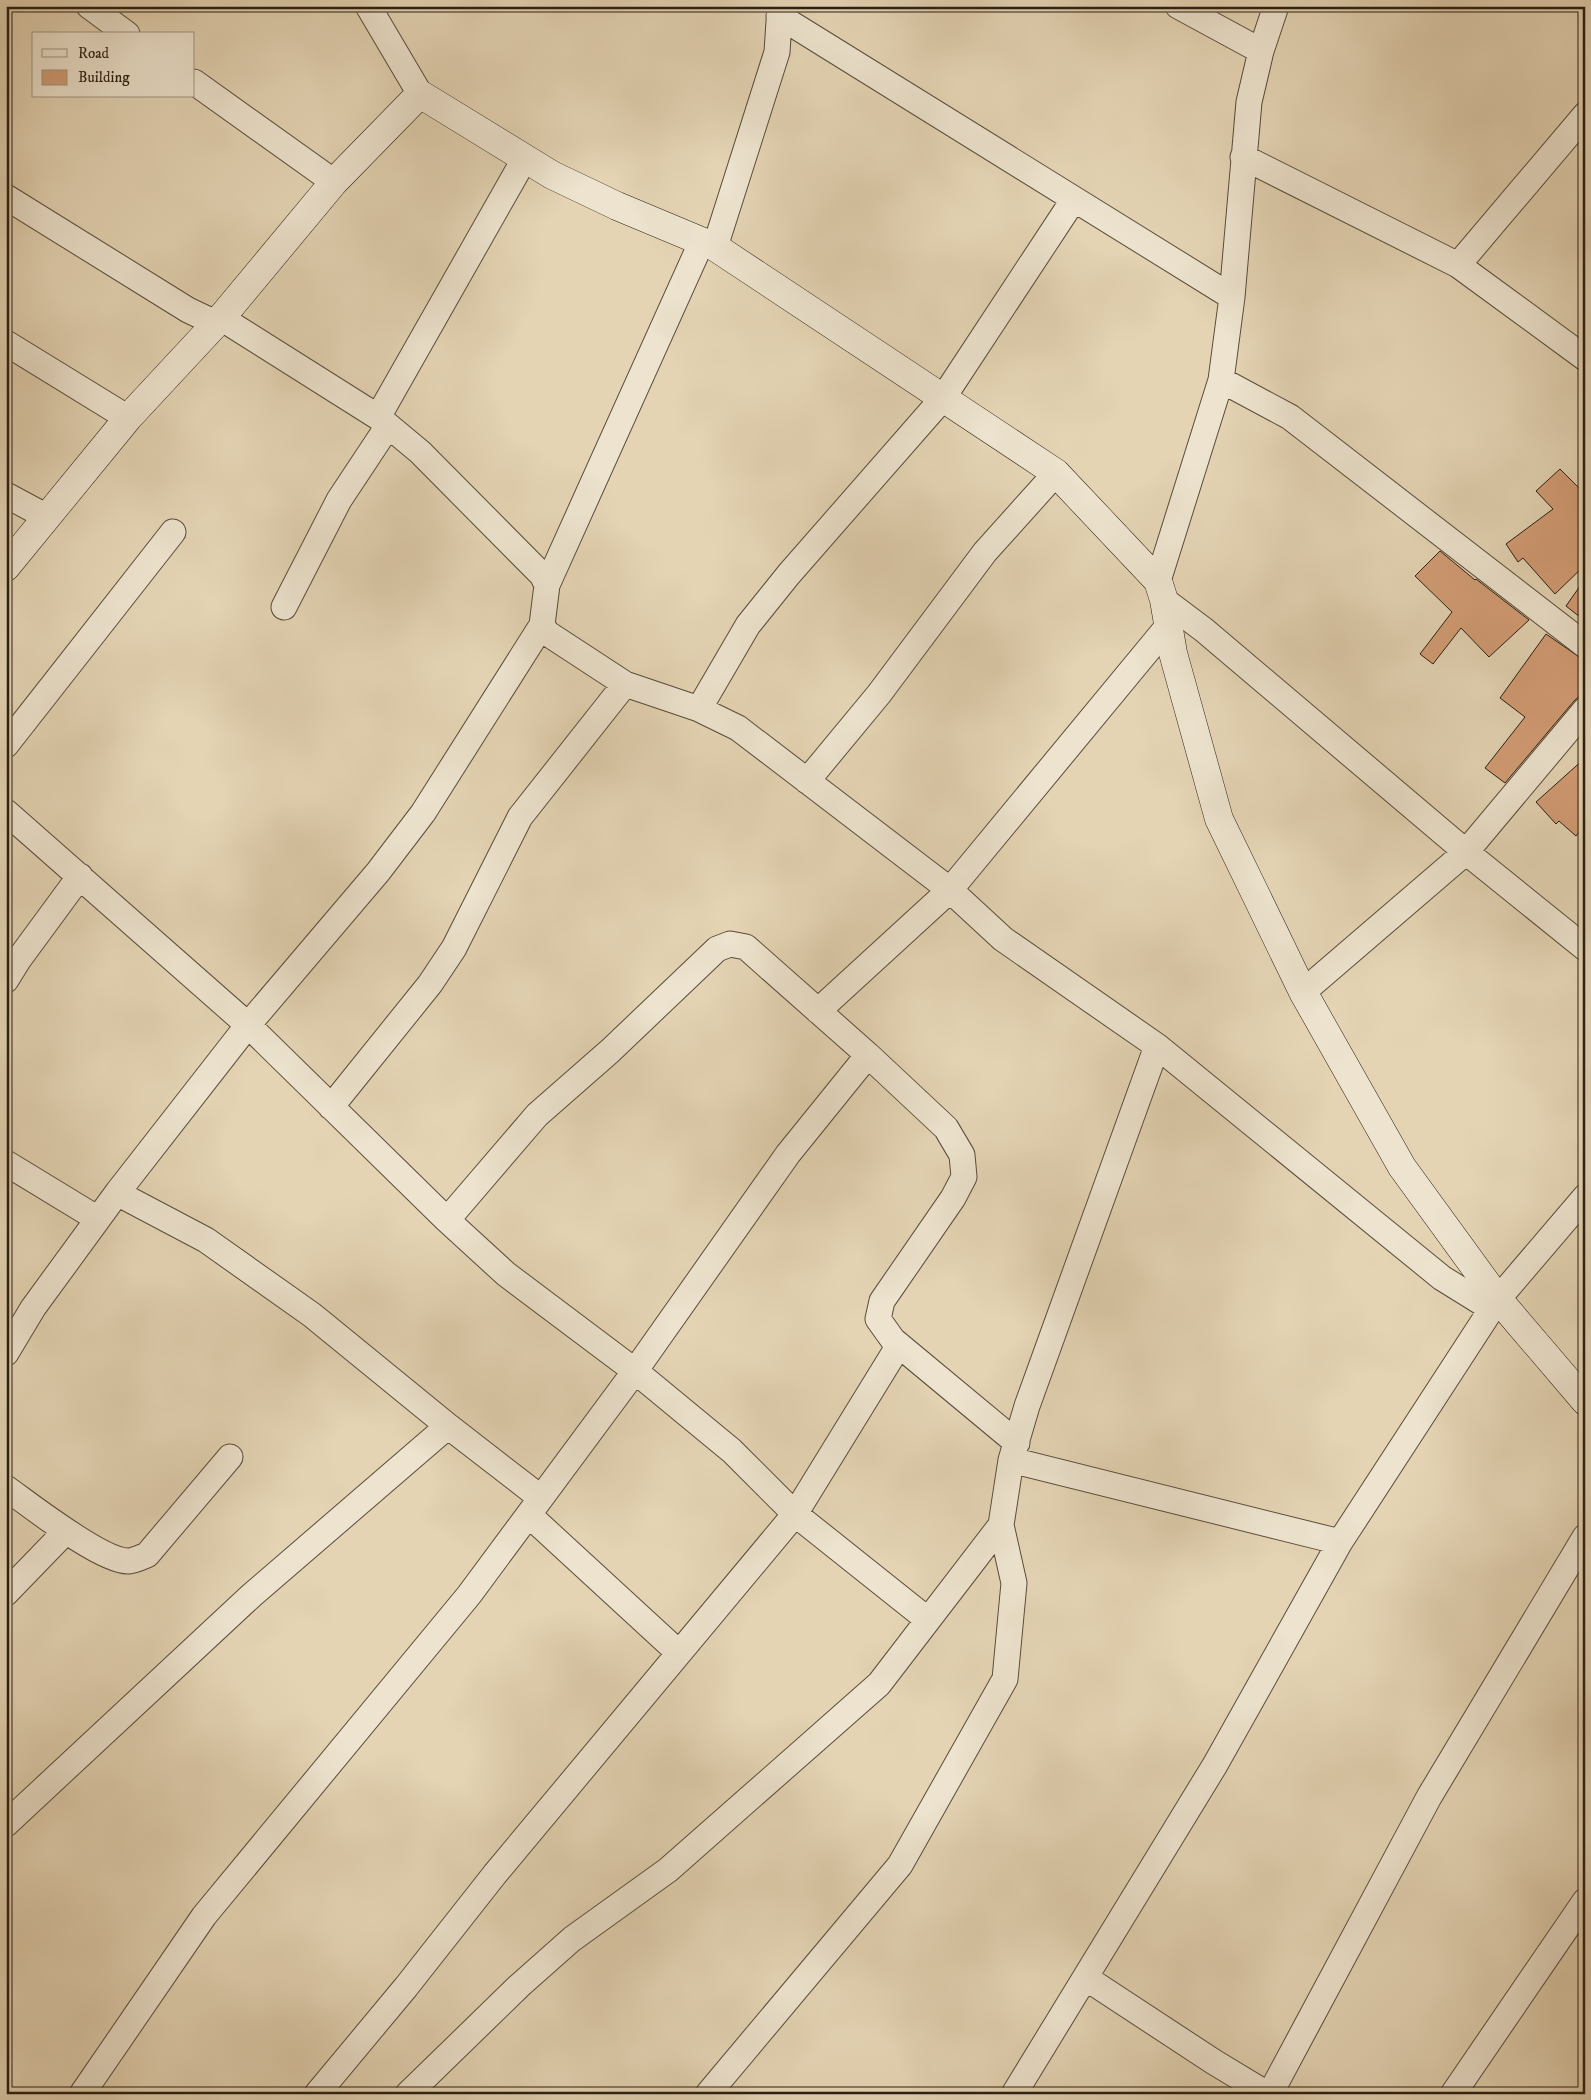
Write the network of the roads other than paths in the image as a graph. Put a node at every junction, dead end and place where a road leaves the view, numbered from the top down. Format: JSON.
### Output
{"nodes":[{"id":1,"x":89,"y":6,"type":"edge"},
{"id":2,"x":368,"y":6,"type":"edge"},
{"id":3,"x":1178,"y":6,"type":"edge"},
{"id":4,"x":1276,"y":6,"type":"edge"},
{"id":5,"x":780,"y":11,"type":"edge"},
{"id":6,"x":124,"y":32,"type":"edge"},
{"id":7,"x":1261,"y":51,"type":"junction"},
{"id":8,"x":195,"y":83,"type":"edge"},
{"id":9,"x":420,"y":94,"type":"junction"},
{"id":10,"x":1583,"y":120,"type":"edge"},
{"id":11,"x":1243,"y":157,"type":"junction"},
{"id":12,"x":525,"y":158,"type":"junction"},
{"id":13,"x":334,"y":182,"type":"junction"},
{"id":14,"x":6,"y":197,"type":"edge"},
{"id":15,"x":1074,"y":199,"type":"junction"},
{"id":16,"x":708,"y":244,"type":"junction"},
{"id":17,"x":1458,"y":265,"type":"junction"},
{"id":18,"x":1232,"y":297,"type":"junction"},
{"id":19,"x":221,"y":318,"type":"junction"},
{"id":20,"x":6,"y":343,"type":"edge"},
{"id":21,"x":1585,"y":358,"type":"edge"},
{"id":22,"x":1221,"y":380,"type":"junction"},
{"id":23,"x":943,"y":398,"type":"junction"},
{"id":24,"x":128,"y":418,"type":"junction"},
{"id":25,"x":383,"y":422,"type":"junction"},
{"id":26,"x":1056,"y":473,"type":"junction"},
{"id":27,"x":6,"y":495,"type":"edge"},
{"id":28,"x":47,"y":517,"type":"junction"},
{"id":29,"x":172,"y":532,"type":"dead end"},
{"id":30,"x":6,"y":567,"type":"edge"},
{"id":31,"x":547,"y":585,"type":"junction"},
{"id":32,"x":1161,"y":590,"type":"junction"},
{"id":33,"x":284,"y":607,"type":"dead end"},
{"id":34,"x":542,"y":625,"type":"junction"},
{"id":35,"x":1168,"y":626,"type":"junction"},
{"id":36,"x":1585,"y":645,"type":"edge"},
{"id":37,"x":625,"y":684,"type":"junction"},
{"id":38,"x":699,"y":710,"type":"junction"},
{"id":39,"x":1585,"y":710,"type":"edge"},
{"id":40,"x":6,"y":745,"type":"edge"},
{"id":41,"x":807,"y":781,"type":"junction"},
{"id":42,"x":6,"y":812,"type":"edge"},
{"id":43,"x":1466,"y":852,"type":"junction"},
{"id":44,"x":80,"y":876,"type":"junction"},
{"id":45,"x":950,"y":890,"type":"junction"},
{"id":46,"x":1585,"y":948,"type":"edge"},
{"id":47,"x":6,"y":980,"type":"edge"},
{"id":48,"x":1303,"y":992,"type":"junction"},
{"id":49,"x":818,"y":1011,"type":"junction"},
{"id":50,"x":248,"y":1025,"type":"junction"},
{"id":51,"x":1157,"y":1046,"type":"junction"},
{"id":52,"x":868,"y":1055,"type":"junction"},
{"id":53,"x":331,"y":1107,"type":"junction"},
{"id":54,"x":6,"y":1163,"type":"edge"},
{"id":55,"x":117,"y":1193,"type":"junction"},
{"id":56,"x":1585,"y":1197,"type":"edge"},
{"id":57,"x":98,"y":1219,"type":"junction"},
{"id":58,"x":447,"y":1220,"type":"junction"},
{"id":59,"x":1495,"y":1304,"type":"junction"},
{"id":60,"x":899,"y":1345,"type":"junction"},
{"id":61,"x":6,"y":1353,"type":"edge"},
{"id":62,"x":635,"y":1371,"type":"junction"},
{"id":63,"x":1585,"y":1401,"type":"edge"},
{"id":64,"x":448,"y":1426,"type":"junction"},
{"id":65,"x":1014,"y":1452,"type":"junction"},
{"id":66,"x":230,"y":1457,"type":"dead end"},
{"id":67,"x":6,"y":1488,"type":"edge"},
{"id":68,"x":535,"y":1506,"type":"junction"},
{"id":69,"x":795,"y":1514,"type":"junction"},
{"id":70,"x":1001,"y":1525,"type":"junction"},
{"id":71,"x":66,"y":1532,"type":"junction"},
{"id":72,"x":1585,"y":1537,"type":"edge"},
{"id":73,"x":1340,"y":1542,"type":"junction"},
{"id":74,"x":6,"y":1593,"type":"edge"},
{"id":75,"x":928,"y":1620,"type":"junction"},
{"id":76,"x":678,"y":1653,"type":"junction"},
{"id":77,"x":6,"y":1824,"type":"edge"},
{"id":78,"x":1585,"y":1901,"type":"edge"},
{"id":79,"x":1086,"y":1978,"type":"junction"},
{"id":80,"x":82,"y":2094,"type":"edge"},
{"id":81,"x":317,"y":2094,"type":"edge"},
{"id":82,"x":408,"y":2094,"type":"edge"},
{"id":83,"x":708,"y":2094,"type":"edge"},
{"id":84,"x":1014,"y":2094,"type":"edge"},
{"id":85,"x":1268,"y":2094,"type":"edge"},
{"id":86,"x":1453,"y":2094,"type":"edge"}],
"edges":[{"from":1,"to":6,"type":"street"},
{"from":2,"to":9,"type":"street"},
{"from":3,"to":7,"type":"street"},
{"from":4,"to":7,"type":"street"},
{"from":5,"to":15,"type":"street"},
{"from":5,"to":16,"type":"street"},
{"from":7,"to":11,"type":"street"},
{"from":8,"to":13,"type":"street"},
{"from":9,"to":12,"type":"street"},
{"from":9,"to":13,"type":"street"},
{"from":10,"to":17,"type":"street"},
{"from":11,"to":17,"type":"street"},
{"from":11,"to":18,"type":"street"},
{"from":12,"to":16,"type":"street"},
{"from":12,"to":25,"type":"street"},
{"from":13,"to":19,"type":"street"},
{"from":14,"to":19,"type":"street"},
{"from":15,"to":18,"type":"street"},
{"from":15,"to":23,"type":"street"},
{"from":16,"to":23,"type":"street"},
{"from":16,"to":31,"type":"street"},
{"from":17,"to":21,"type":"street"},
{"from":18,"to":22,"type":"street"},
{"from":19,"to":24,"type":"street"},
{"from":19,"to":25,"type":"street"},
{"from":20,"to":24,"type":"street"},
{"from":22,"to":32,"type":"street"},
{"from":22,"to":36,"type":"street"},
{"from":23,"to":26,"type":"street"},
{"from":23,"to":38,"type":"street"},
{"from":24,"to":28,"type":"street"},
{"from":25,"to":31,"type":"street"},
{"from":25,"to":33,"type":"street"},
{"from":26,"to":32,"type":"street"},
{"from":26,"to":41,"type":"street"},
{"from":27,"to":28,"type":"street"},
{"from":28,"to":30,"type":"street"},
{"from":29,"to":40,"type":"street"},
{"from":31,"to":34,"type":"street"},
{"from":32,"to":35,"type":"street"},
{"from":32,"to":43,"type":"street"},
{"from":34,"to":37,"type":"street"},
{"from":34,"to":50,"type":"street"},
{"from":35,"to":45,"type":"street"},
{"from":35,"to":48,"type":"street"},
{"from":37,"to":38,"type":"street"},
{"from":37,"to":53,"type":"street"},
{"from":38,"to":41,"type":"street"},
{"from":39,"to":43,"type":"street"},
{"from":41,"to":45,"type":"street"},
{"from":42,"to":44,"type":"street"},
{"from":43,"to":46,"type":"street"},
{"from":43,"to":48,"type":"street"},
{"from":44,"to":47,"type":"street"},
{"from":44,"to":50,"type":"street"},
{"from":45,"to":49,"type":"street"},
{"from":45,"to":51,"type":"street"},
{"from":48,"to":59,"type":"street"},
{"from":49,"to":52,"type":"street"},
{"from":49,"to":58,"type":"street"},
{"from":50,"to":53,"type":"street"},
{"from":50,"to":55,"type":"street"},
{"from":51,"to":59,"type":"street"},
{"from":51,"to":65,"type":"street"},
{"from":52,"to":60,"type":"street"},
{"from":52,"to":62,"type":"street"},
{"from":53,"to":58,"type":"street"},
{"from":54,"to":57,"type":"street"},
{"from":55,"to":57,"type":"street"},
{"from":55,"to":64,"type":"street"},
{"from":56,"to":59,"type":"street"},
{"from":57,"to":61,"type":"street"},
{"from":58,"to":62,"type":"street"},
{"from":59,"to":63,"type":"street"},
{"from":59,"to":73,"type":"street"},
{"from":60,"to":65,"type":"street"},
{"from":60,"to":69,"type":"street"},
{"from":62,"to":68,"type":"street"},
{"from":62,"to":69,"type":"street"},
{"from":64,"to":68,"type":"street"},
{"from":64,"to":77,"type":"street"},
{"from":65,"to":70,"type":"street"},
{"from":65,"to":73,"type":"street"},
{"from":66,"to":71,"type":"street"},
{"from":67,"to":71,"type":"street"},
{"from":68,"to":76,"type":"street"},
{"from":68,"to":80,"type":"street"},
{"from":69,"to":75,"type":"street"},
{"from":69,"to":76,"type":"street"},
{"from":70,"to":75,"type":"street"},
{"from":70,"to":83,"type":"street"},
{"from":71,"to":74,"type":"street"},
{"from":72,"to":85,"type":"street"},
{"from":73,"to":79,"type":"street"},
{"from":75,"to":82,"type":"street"},
{"from":76,"to":81,"type":"street"},
{"from":78,"to":86,"type":"street"},
{"from":79,"to":84,"type":"street"},
{"from":79,"to":85,"type":"street"}]}
